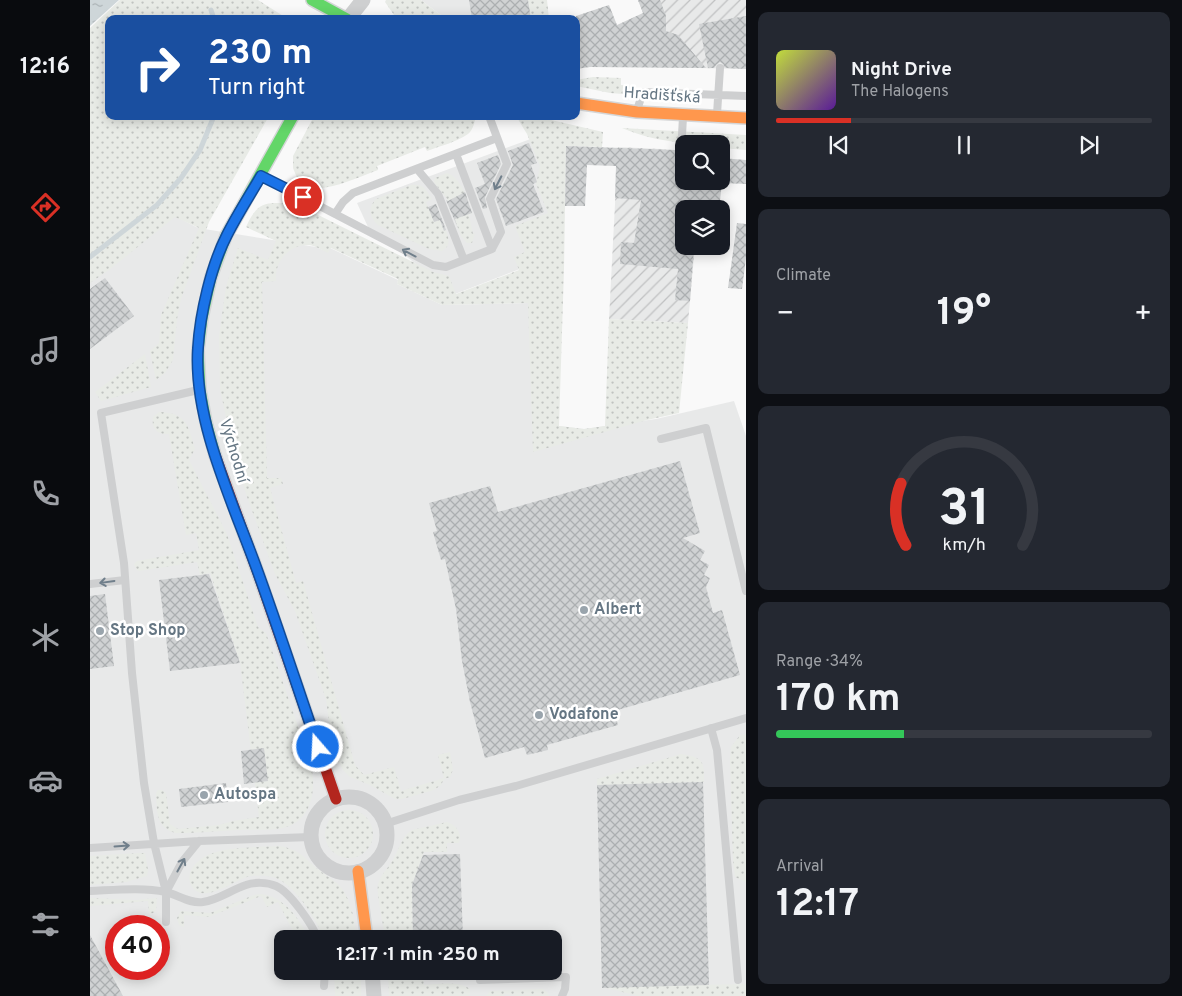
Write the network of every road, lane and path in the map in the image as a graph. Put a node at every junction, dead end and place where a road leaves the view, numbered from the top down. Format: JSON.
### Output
{"nodes":[{"id":1,"x":312,"y":0,"type":"edge"},
{"id":2,"x":363,"y":0,"type":"edge"},
{"id":3,"x":340,"y":15,"type":"edge"},
{"id":4,"x":350,"y":15,"type":"edge"},
{"id":5,"x":720,"y":68,"type":"dead end"},
{"id":6,"x":718,"y":94,"type":"junction"},
{"id":7,"x":746,"y":96,"type":"edge"},
{"id":8,"x":580,"y":104,"type":"edge"},
{"id":9,"x":637,"y":112,"type":"junction"},
{"id":10,"x":683,"y":115,"type":"junction"},
{"id":11,"x":717,"y":117,"type":"junction"},
{"id":12,"x":746,"y":118,"type":"edge"},
{"id":13,"x":291,"y":120,"type":"edge"},
{"id":14,"x":490,"y":120,"type":"edge"},
{"id":15,"x":682,"y":135,"type":"edge"},
{"id":16,"x":497,"y":138,"type":"junction"},
{"id":17,"x":456,"y":154,"type":"junction"},
{"id":18,"x":417,"y":168,"type":"junction"},
{"id":19,"x":261,"y":176,"type":"junction"},
{"id":20,"x":335,"y":214,"type":"junction"},
{"id":21,"x":492,"y":250,"type":"junction"},
{"id":22,"x":464,"y":260,"type":"junction"},
{"id":23,"x":200,"y":390,"type":"junction"},
{"id":24,"x":661,"y":439,"type":"dead end"},
{"id":25,"x":125,"y":580,"type":"junction"},
{"id":26,"x":90,"y":584,"type":"edge"},
{"id":27,"x":746,"y":591,"type":"edge"},
{"id":28,"x":746,"y":718,"type":"edge"},
{"id":29,"x":711,"y":728,"type":"junction"},
{"id":30,"x":336,"y":799,"type":"junction"},
{"id":31,"x":385,"y":824,"type":"junction"},
{"id":32,"x":311,"y":837,"type":"junction"},
{"id":33,"x":200,"y":841,"type":"junction"},
{"id":34,"x":154,"y":843,"type":"junction"},
{"id":35,"x":90,"y":848,"type":"edge"},
{"id":36,"x":358,"y":871,"type":"junction"},
{"id":37,"x":90,"y":891,"type":"edge"},
{"id":38,"x":166,"y":892,"type":"junction"},
{"id":39,"x":166,"y":915,"type":"edge"},
{"id":40,"x":312,"y":930,"type":"edge"},
{"id":41,"x":367,"y":930,"type":"edge"},
{"id":42,"x":562,"y":977,"type":"edge"},
{"id":43,"x":324,"y":980,"type":"edge"},
{"id":44,"x":373,"y":980,"type":"edge"},
{"id":45,"x":738,"y":980,"type":"dead end"},
{"id":46,"x":324,"y":986,"type":"dead end"},
{"id":47,"x":374,"y":996,"type":"edge"},
{"id":48,"x":562,"y":996,"type":"edge"}],
"edges":[{"from":1,"to":3,"type":"street"},
{"from":2,"to":4,"type":"street"},
{"from":5,"to":6,"type":"lane"},
{"from":6,"to":7,"type":"lane"},
{"from":6,"to":9,"type":"lane"},
{"from":6,"to":11,"type":"lane"},
{"from":8,"to":9,"type":"street","name":"Hradišťská"},
{"from":9,"to":10,"type":"street","name":"Hradišťská"},
{"from":10,"to":11,"type":"street","name":"Hradišťská"},
{"from":10,"to":15,"type":"lane"},
{"from":11,"to":12,"type":"street","name":"Hradišťská"},
{"from":13,"to":19,"type":"street","name":"Východní"},
{"from":14,"to":16,"type":"lane"},
{"from":16,"to":17,"type":"lane"},
{"from":16,"to":21,"type":"lane","one_way":true},
{"from":17,"to":18,"type":"lane"},
{"from":17,"to":21,"type":"lane"},
{"from":18,"to":20,"type":"lane"},
{"from":18,"to":22,"type":"lane"},
{"from":19,"to":20,"type":"lane"},
{"from":19,"to":23,"type":"street","name":"Východní"},
{"from":22,"to":20,"type":"lane","one_way":true},
{"from":21,"to":22,"type":"lane"},
{"from":23,"to":25,"type":"lane"},
{"from":23,"to":30,"type":"street","name":"Východní"},
{"from":24,"to":27,"type":"lane"},
{"from":25,"to":26,"type":"lane","one_way":true},
{"from":25,"to":34,"type":"lane"},
{"from":28,"to":29,"type":"lane"},
{"from":29,"to":31,"type":"lane"},
{"from":29,"to":45,"type":"lane"},
{"from":30,"to":31,"type":"street"},
{"from":30,"to":32,"type":"street"},
{"from":31,"to":36,"type":"street"},
{"from":32,"to":33,"type":"lane"},
{"from":32,"to":36,"type":"street"},
{"from":33,"to":34,"type":"lane"},
{"from":38,"to":33,"type":"lane","one_way":true},
{"from":35,"to":34,"type":"lane","one_way":true},
{"from":34,"to":38,"type":"lane"},
{"from":36,"to":41,"type":"street"},
{"from":37,"to":38,"type":"lane"},
{"from":38,"to":39,"type":"lane"},
{"from":38,"to":40,"type":"lane"},
{"from":42,"to":48,"type":"lane"},
{"from":43,"to":46,"type":"lane"},
{"from":44,"to":47,"type":"street"}]}
